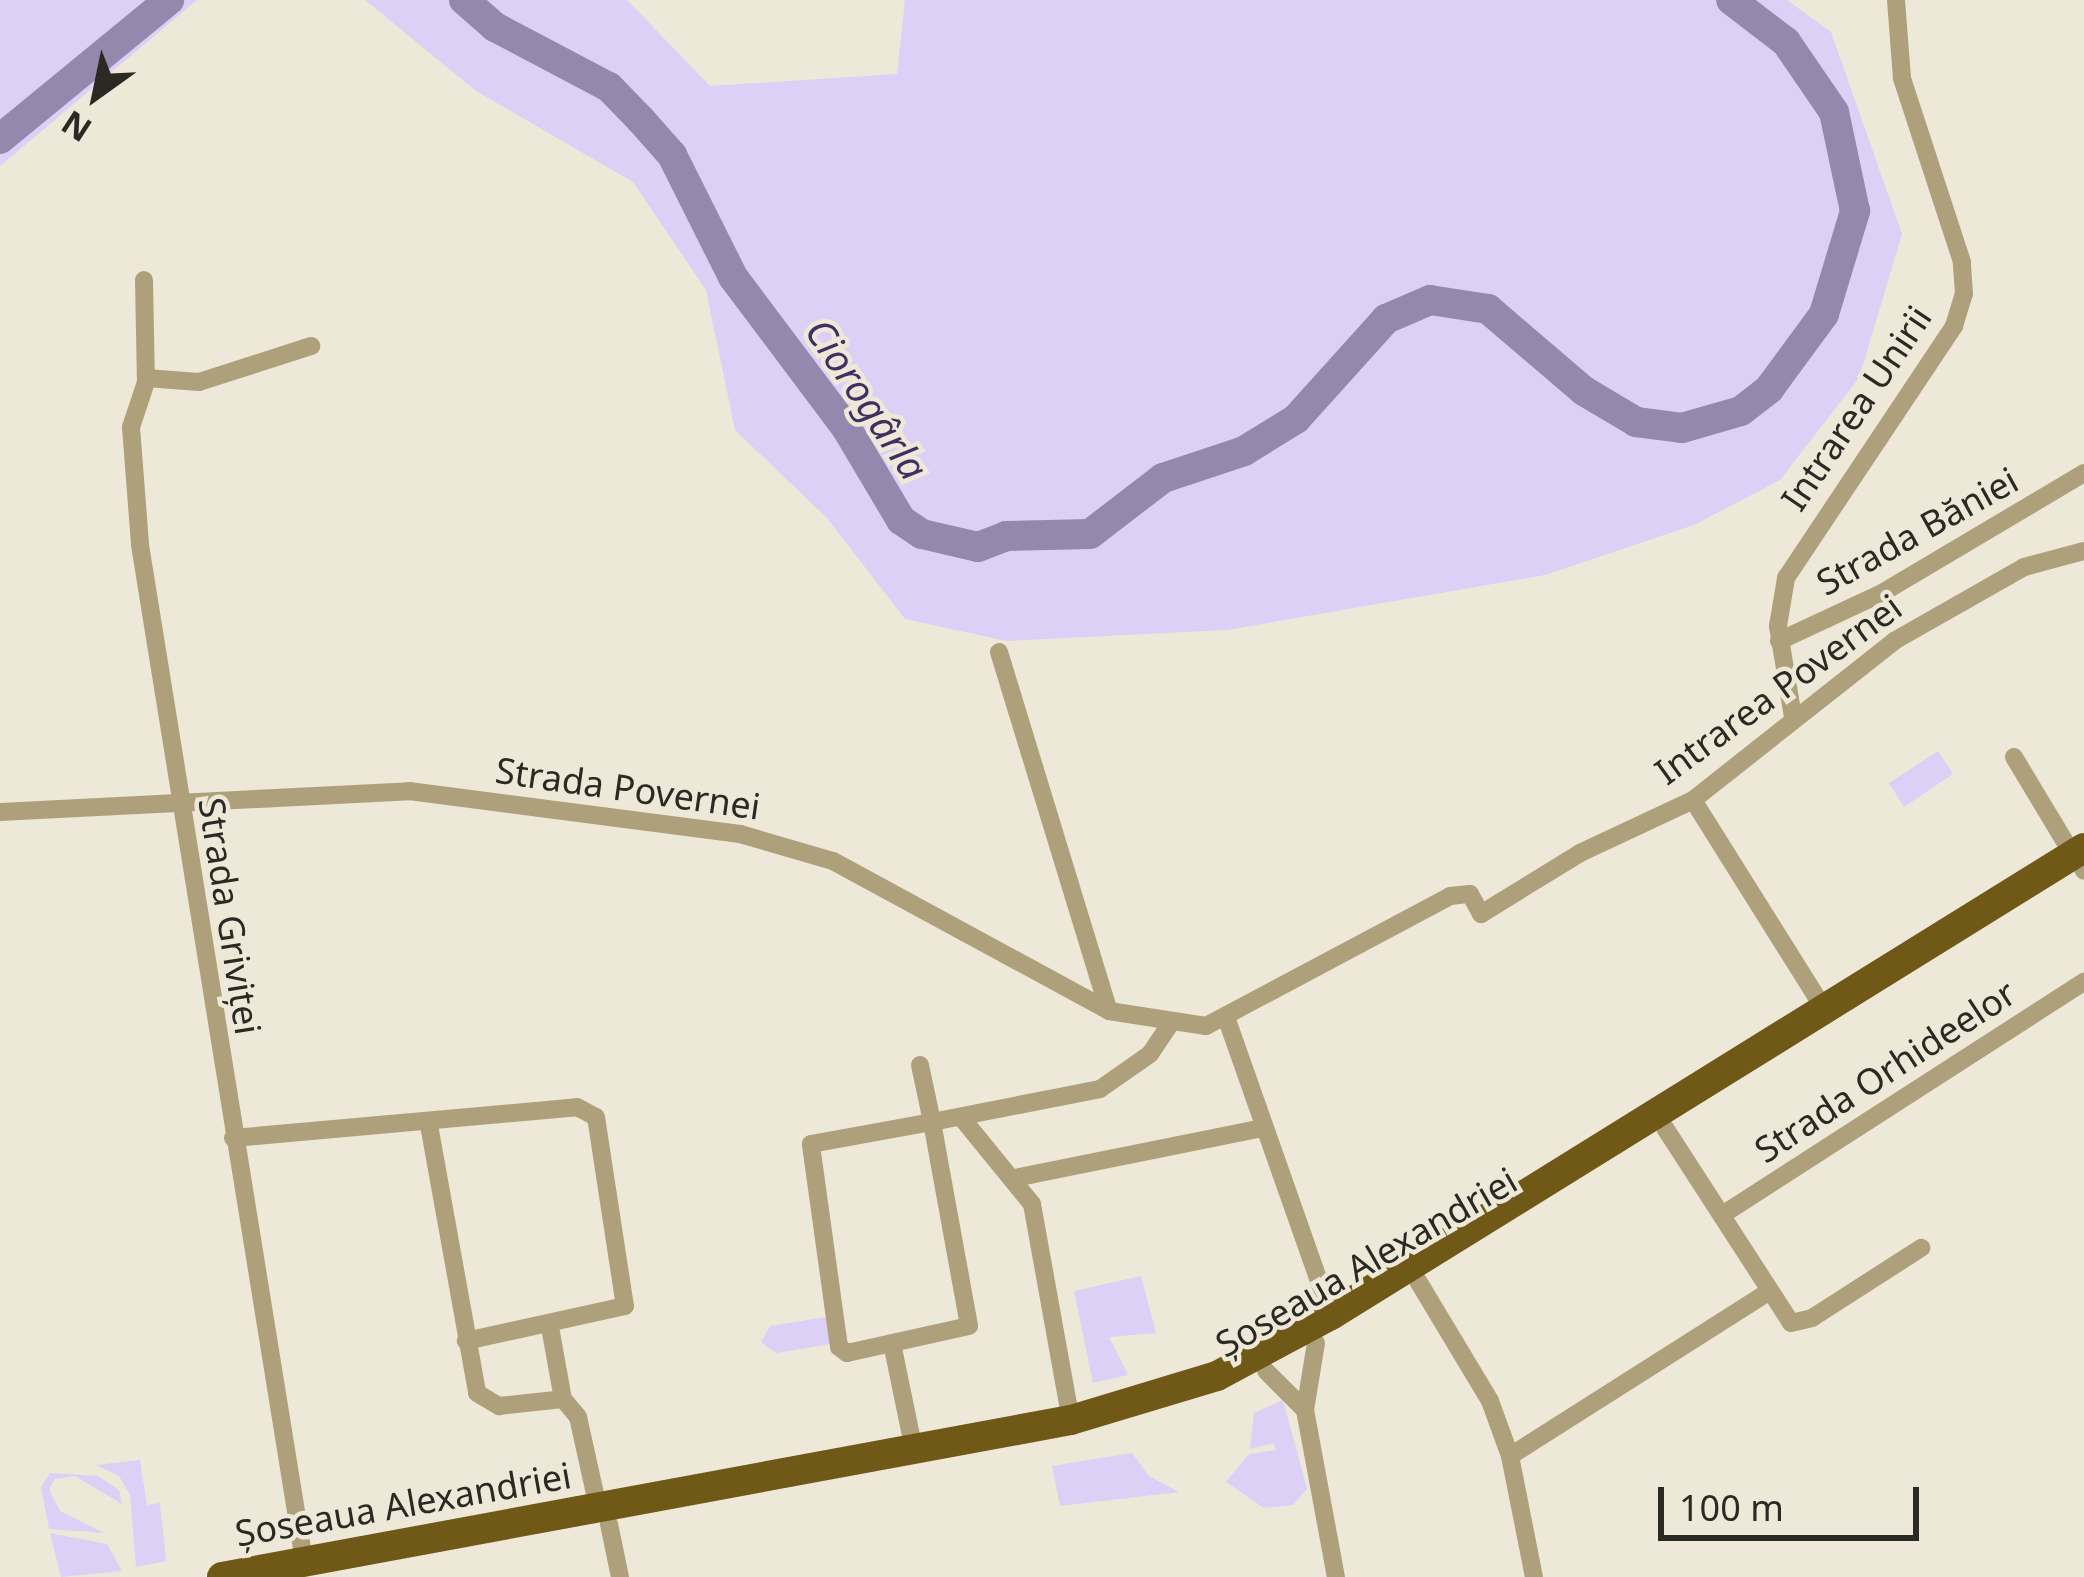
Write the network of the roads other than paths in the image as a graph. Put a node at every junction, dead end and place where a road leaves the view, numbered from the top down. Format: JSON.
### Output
{"nodes":[{"id":1,"x":1896,"y":0,"type":"edge"},
{"id":2,"x":144,"y":280,"type":"dead end"},
{"id":3,"x":311,"y":346,"type":"dead end"},
{"id":4,"x":146,"y":378,"type":"junction"},
{"id":5,"x":2084,"y":473,"type":"edge"},
{"id":6,"x":2084,"y":551,"type":"edge"},
{"id":7,"x":1779,"y":641,"type":"junction"},
{"id":8,"x":999,"y":652,"type":"dead end"},
{"id":9,"x":1793,"y":717,"type":"junction"},
{"id":10,"x":2014,"y":757,"type":"dead end"},
{"id":11,"x":1693,"y":800,"type":"junction"},
{"id":12,"x":178,"y":802,"type":"junction"},
{"id":13,"x":0,"y":812,"type":"edge"},
{"id":14,"x":2082,"y":862,"type":"edge"},
{"id":15,"x":2084,"y":982,"type":"edge"},
{"id":16,"x":1824,"y":1010,"type":"junction"},
{"id":17,"x":1109,"y":1011,"type":"junction"},
{"id":18,"x":1232,"y":1014,"type":"junction"},
{"id":19,"x":1169,"y":1026,"type":"junction"},
{"id":20,"x":1206,"y":1026,"type":"joint"},
{"id":21,"x":920,"y":1065,"type":"dead end"},
{"id":22,"x":962,"y":1117,"type":"junction"},
{"id":23,"x":932,"y":1122,"type":"junction"},
{"id":24,"x":429,"y":1125,"type":"junction"},
{"id":25,"x":1264,"y":1128,"type":"junction"},
{"id":26,"x":1665,"y":1128,"type":"junction"},
{"id":27,"x":233,"y":1138,"type":"junction"},
{"id":28,"x":1015,"y":1178,"type":"junction"},
{"id":29,"x":1722,"y":1215,"type":"junction"},
{"id":30,"x":1921,"y":1248,"type":"dead end"},
{"id":31,"x":1418,"y":1281,"type":"junction"},
{"id":32,"x":1770,"y":1291,"type":"junction"},
{"id":33,"x":1331,"y":1315,"type":"junction"},
{"id":34,"x":550,"y":1327,"type":"junction"},
{"id":35,"x":466,"y":1341,"type":"junction"},
{"id":36,"x":1316,"y":1343,"type":"junction"},
{"id":37,"x":893,"y":1348,"type":"junction"},
{"id":38,"x":1265,"y":1371,"type":"junction"},
{"id":39,"x":563,"y":1399,"type":"junction"},
{"id":40,"x":1305,"y":1410,"type":"junction"},
{"id":41,"x":1072,"y":1420,"type":"junction"},
{"id":42,"x":914,"y":1450,"type":"junction"},
{"id":43,"x":1510,"y":1456,"type":"junction"},
{"id":44,"x":604,"y":1516,"type":"junction"},
{"id":45,"x":313,"y":1569,"type":"edge"},
{"id":46,"x":222,"y":1577,"type":"edge"},
{"id":47,"x":620,"y":1577,"type":"edge"},
{"id":48,"x":1336,"y":1577,"type":"edge"},
{"id":49,"x":1534,"y":1577,"type":"edge"}],
"edges":[{"from":1,"to":7,"type":"street","name":"Intrarea Unirii"},
{"from":2,"to":4,"type":"street","name":"Strada Griviței"},
{"from":3,"to":4,"type":"street"},
{"from":4,"to":12,"type":"street","name":"Strada Griviței"},
{"from":5,"to":7,"type":"street","name":"Strada Băniei"},
{"from":6,"to":9,"type":"street","name":"Intrarea Povernei"},
{"from":7,"to":9,"type":"street","name":"Intrarea Unirii"},
{"from":8,"to":17,"type":"street"},
{"from":9,"to":11,"type":"street","name":"Intrarea Povernei"},
{"from":10,"to":14,"type":"street"},
{"from":11,"to":16,"type":"street"},
{"from":11,"to":18,"type":"street","name":"Intrarea Povernei"},
{"from":12,"to":13,"type":"street","name":"Strada Povernei"},
{"from":12,"to":17,"type":"street","name":"Strada Povernei"},
{"from":12,"to":27,"type":"street","name":"Strada Griviței"},
{"from":14,"to":16,"type":"highway","name":"Șoseaua Alexandriei"},
{"from":14,"to":26,"type":"highway","name":"Șoseaua Alexandriei"},
{"from":15,"to":29,"type":"street","name":"Strada Orhideelor"},
{"from":16,"to":33,"type":"highway","name":"Șoseaua Alexandriei"},
{"from":17,"to":19,"type":"street","name":"Strada Povernei"},
{"from":18,"to":20,"type":"street","name":"Intrarea Povernei"},
{"from":18,"to":25,"type":"street"},
{"from":19,"to":20,"type":"street","name":"Strada Povernei"},
{"from":19,"to":22,"type":"street"},
{"from":21,"to":23,"type":"street"},
{"from":22,"to":23,"type":"street"},
{"from":22,"to":28,"type":"street"},
{"from":23,"to":37,"type":"street"},
{"from":23,"to":37,"type":"street"},
{"from":24,"to":27,"type":"street"},
{"from":24,"to":34,"type":"street"},
{"from":24,"to":35,"type":"street"},
{"from":25,"to":28,"type":"street"},
{"from":25,"to":33,"type":"street"},
{"from":26,"to":29,"type":"street"},
{"from":26,"to":31,"type":"highway","name":"Șoseaua Alexandriei"},
{"from":27,"to":45,"type":"street","name":"Strada Griviței"},
{"from":28,"to":41,"type":"street"},
{"from":29,"to":32,"type":"street"},
{"from":30,"to":32,"type":"street"},
{"from":31,"to":36,"type":"highway","name":"Șoseaua Alexandriei"},
{"from":31,"to":43,"type":"street"},
{"from":32,"to":43,"type":"street"},
{"from":33,"to":41,"type":"highway","name":"Șoseaua Alexandriei"},
{"from":34,"to":35,"type":"street"},
{"from":34,"to":39,"type":"street","name":"Șoseaua Alexandriei"},
{"from":35,"to":39,"type":"street"},
{"from":36,"to":38,"type":"highway","name":"Șoseaua Alexandriei"},
{"from":36,"to":40,"type":"street"},
{"from":37,"to":42,"type":"street"},
{"from":38,"to":40,"type":"street"},
{"from":38,"to":44,"type":"highway","name":"Șoseaua Alexandriei"},
{"from":39,"to":44,"type":"street","name":"Șoseaua Alexandriei"},
{"from":40,"to":48,"type":"street"},
{"from":41,"to":42,"type":"highway","name":"Șoseaua Alexandriei"},
{"from":42,"to":44,"type":"highway","name":"Șoseaua Alexandriei"},
{"from":43,"to":49,"type":"street"},
{"from":44,"to":45,"type":"highway","name":"Șoseaua Alexandriei"},
{"from":44,"to":47,"type":"street","name":"Șoseaua Alexandriei"},
{"from":45,"to":46,"type":"highway","name":"Șoseaua Alexandriei"}]}
